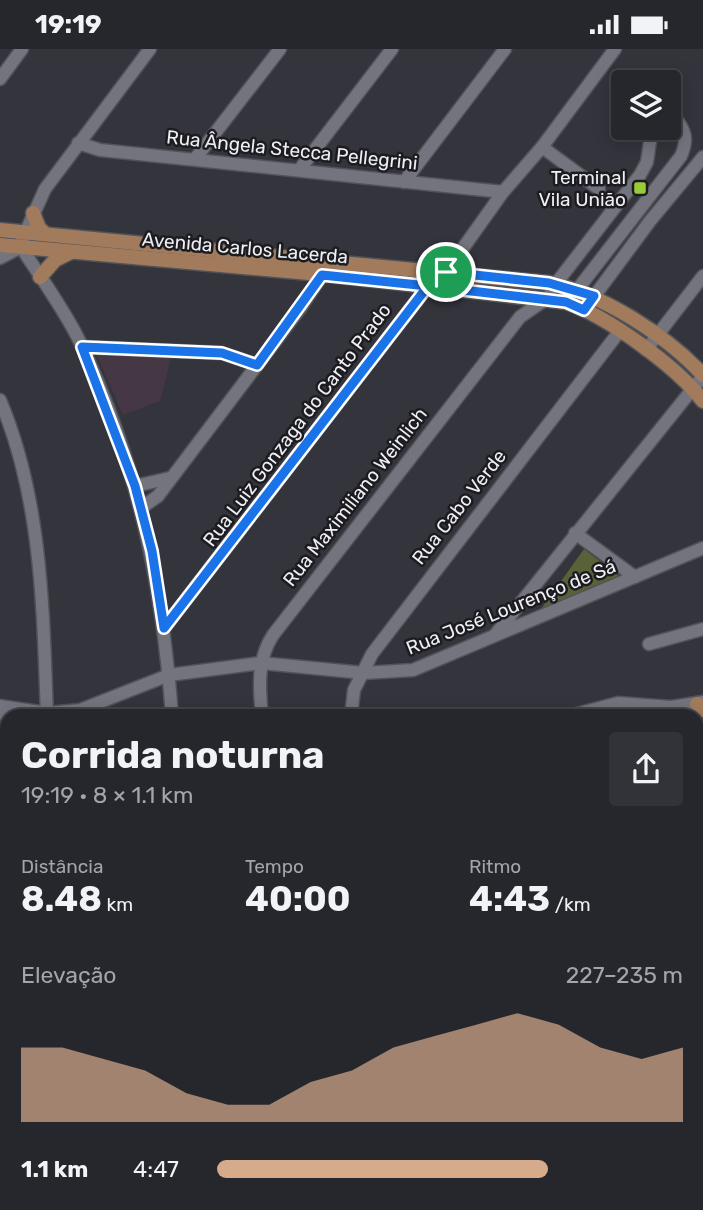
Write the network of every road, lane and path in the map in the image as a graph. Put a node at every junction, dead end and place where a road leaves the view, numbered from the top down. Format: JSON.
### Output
{"nodes":[{"id":1,"x":22,"y":49,"type":"edge"},
{"id":2,"x":280,"y":49,"type":"edge"},
{"id":3,"x":392,"y":49,"type":"edge"},
{"id":4,"x":505,"y":49,"type":"edge"},
{"id":5,"x":615,"y":49,"type":"edge"},
{"id":6,"x":144,"y":51,"type":"edge"},
{"id":7,"x":0,"y":79,"type":"edge"},
{"id":8,"x":681,"y":124,"type":"edge"},
{"id":9,"x":650,"y":140,"type":"edge"},
{"id":10,"x":78,"y":143,"type":"junction"},
{"id":11,"x":542,"y":147,"type":"junction"},
{"id":12,"x":684,"y":149,"type":"junction"},
{"id":13,"x":703,"y":149,"type":"edge"},
{"id":14,"x":703,"y":156,"type":"edge"},
{"id":15,"x":195,"y":159,"type":"junction"},
{"id":16,"x":300,"y":169,"type":"junction"},
{"id":17,"x":404,"y":181,"type":"junction"},
{"id":18,"x":599,"y":189,"type":"dead end"},
{"id":19,"x":503,"y":192,"type":"junction"},
{"id":20,"x":33,"y":212,"type":"junction"},
{"id":21,"x":0,"y":230,"type":"edge"},
{"id":22,"x":45,"y":234,"type":"junction"},
{"id":23,"x":22,"y":240,"type":"junction"},
{"id":24,"x":0,"y":245,"type":"edge"},
{"id":25,"x":72,"y":252,"type":"junction"},
{"id":26,"x":0,"y":258,"type":"edge"},
{"id":27,"x":329,"y":271,"type":"junction"},
{"id":28,"x":446,"y":272,"type":"junction"},
{"id":29,"x":40,"y":277,"type":"junction"},
{"id":30,"x":703,"y":277,"type":"edge"},
{"id":31,"x":556,"y":285,"type":"junction"},
{"id":32,"x":428,"y":286,"type":"junction"},
{"id":33,"x":577,"y":290,"type":"junction"},
{"id":34,"x":484,"y":292,"type":"junction"},
{"id":35,"x":515,"y":295,"type":"junction"},
{"id":36,"x":594,"y":296,"type":"junction"},
{"id":37,"x":546,"y":299,"type":"junction"},
{"id":38,"x":584,"y":310,"type":"junction"},
{"id":39,"x":520,"y":317,"type":"junction"},
{"id":40,"x":619,"y":333,"type":"junction"},
{"id":41,"x":657,"y":336,"type":"junction"},
{"id":42,"x":82,"y":347,"type":"junction"},
{"id":43,"x":646,"y":350,"type":"junction"},
{"id":44,"x":257,"y":365,"type":"junction"},
{"id":45,"x":703,"y":375,"type":"edge"},
{"id":46,"x":700,"y":397,"type":"edge"},
{"id":47,"x":0,"y":400,"type":"edge"},
{"id":48,"x":170,"y":478,"type":"junction"},
{"id":49,"x":135,"y":486,"type":"junction"},
{"id":50,"x":141,"y":508,"type":"junction"},
{"id":51,"x":575,"y":533,"type":"junction"},
{"id":52,"x":703,"y":548,"type":"edge"},
{"id":53,"x":635,"y":577,"type":"junction"},
{"id":54,"x":524,"y":597,"type":"junction"},
{"id":55,"x":540,"y":618,"type":"junction"},
{"id":56,"x":164,"y":628,"type":"junction"},
{"id":57,"x":703,"y":629,"type":"edge"},
{"id":58,"x":493,"y":637,"type":"junction"},
{"id":59,"x":649,"y":644,"type":"dead end"},
{"id":60,"x":261,"y":663,"type":"junction"},
{"id":61,"x":364,"y":673,"type":"junction"},
{"id":62,"x":169,"y":675,"type":"junction"},
{"id":63,"x":701,"y":705,"type":"edge"},
{"id":64,"x":47,"y":709,"type":"edge"},
{"id":65,"x":89,"y":709,"type":"edge"},
{"id":66,"x":171,"y":709,"type":"edge"},
{"id":67,"x":262,"y":709,"type":"edge"},
{"id":68,"x":352,"y":709,"type":"edge"},
{"id":69,"x":595,"y":709,"type":"edge"}],
"edges":[{"from":1,"to":7,"type":"street"},
{"from":2,"to":15,"type":"street"},
{"from":3,"to":16,"type":"street"},
{"from":4,"to":17,"type":"street"},
{"from":5,"to":11,"type":"street","name":"Rua Luiz Gonzaga do Canto Prado"},
{"from":6,"to":10,"type":"street"},
{"from":8,"to":12,"type":"street"},
{"from":9,"to":31,"type":"street"},
{"from":10,"to":15,"type":"street","name":"Rua Ângela Stecca Pellegrini"},
{"from":10,"to":20,"type":"street"},
{"from":11,"to":18,"type":"street"},
{"from":11,"to":19,"type":"street","name":"Rua Luiz Gonzaga do Canto Prado"},
{"from":12,"to":13,"type":"street"},
{"from":12,"to":33,"type":"street"},
{"from":14,"to":36,"type":"street"},
{"from":15,"to":16,"type":"street","name":"Rua Ângela Stecca Pellegrini"},
{"from":16,"to":17,"type":"street","name":"Rua Ângela Stecca Pellegrini"},
{"from":17,"to":19,"type":"street","name":"Rua Ângela Stecca Pellegrini"},
{"from":19,"to":28,"type":"street","name":"Rua Luiz Gonzaga do Canto Prado"},
{"from":20,"to":22,"type":"main road"},
{"from":20,"to":23,"type":"street"},
{"from":21,"to":23,"type":"main road","name":"Avenida Carlos Lacerda"},
{"from":22,"to":23,"type":"main road","name":"Avenida Carlos Lacerda"},
{"from":22,"to":27,"type":"main road","name":"Avenida Carlos Lacerda"},
{"from":23,"to":24,"type":"main road","name":"Avenida Carlos Lacerda"},
{"from":23,"to":25,"type":"main road","name":"Avenida Carlos Lacerda"},
{"from":23,"to":26,"type":"street"},
{"from":23,"to":29,"type":"street"},
{"from":25,"to":27,"type":"main road","name":"Avenida Carlos Lacerda"},
{"from":25,"to":29,"type":"main road"},
{"from":27,"to":28,"type":"main road","name":"Avenida Carlos Lacerda"},
{"from":27,"to":32,"type":"main road","name":"Avenida Carlos Lacerda"},
{"from":27,"to":44,"type":"street"},
{"from":28,"to":31,"type":"main road","name":"Avenida Carlos Lacerda"},
{"from":28,"to":32,"type":"street","name":"Rua Luiz Gonzaga do Canto Prado"},
{"from":29,"to":42,"type":"street"},
{"from":30,"to":41,"type":"street"},
{"from":31,"to":33,"type":"main road","name":"Avenida Carlos Lacerda"},
{"from":31,"to":34,"type":"street"},
{"from":32,"to":34,"type":"main road","name":"Avenida Carlos Lacerda"},
{"from":32,"to":56,"type":"street","name":"Rua Luiz Gonzaga do Canto Prado"},
{"from":33,"to":36,"type":"main road","name":"Avenida Carlos Lacerda"},
{"from":34,"to":35,"type":"main road","name":"Avenida Carlos Lacerda"},
{"from":35,"to":37,"type":"main road","name":"Avenida Carlos Lacerda"},
{"from":35,"to":39,"type":"street"},
{"from":36,"to":38,"type":"street"},
{"from":36,"to":41,"type":"main road","name":"Avenida Carlos Lacerda"},
{"from":37,"to":38,"type":"main road","name":"Avenida Carlos Lacerda"},
{"from":37,"to":39,"type":"street","name":"Rua Maximiliano Weinlich"},
{"from":38,"to":40,"type":"main road","name":"Avenida Carlos Lacerda"},
{"from":39,"to":60,"type":"street","name":"Rua Maximiliano Weinlich"},
{"from":40,"to":43,"type":"main road","name":"Avenida Carlos Lacerda"},
{"from":40,"to":61,"type":"street","name":"Rua Cabo Verde"},
{"from":41,"to":43,"type":"street"},
{"from":41,"to":45,"type":"main road","name":"Avenida Carlos Lacerda"},
{"from":42,"to":44,"type":"street"},
{"from":42,"to":49,"type":"street"},
{"from":43,"to":46,"type":"main road","name":"Avenida Carlos Lacerda"},
{"from":44,"to":48,"type":"street"},
{"from":45,"to":46,"type":"street"},
{"from":46,"to":51,"type":"street"},
{"from":47,"to":64,"type":"street"},
{"from":48,"to":49,"type":"street"},
{"from":48,"to":50,"type":"street"},
{"from":49,"to":50,"type":"street"},
{"from":50,"to":56,"type":"street"},
{"from":51,"to":53,"type":"street"},
{"from":51,"to":54,"type":"street"},
{"from":52,"to":53,"type":"street","name":"Rua José Lourenço de Sá"},
{"from":53,"to":55,"type":"street","name":"Rua José Lourenço de Sá"},
{"from":54,"to":55,"type":"street"},
{"from":54,"to":58,"type":"street"},
{"from":55,"to":58,"type":"street","name":"Rua José Lourenço de Sá"},
{"from":56,"to":62,"type":"street"},
{"from":57,"to":59,"type":"street"},
{"from":58,"to":61,"type":"street","name":"Rua José Lourenço de Sá"},
{"from":60,"to":61,"type":"street","name":"Rua José Lourenço de Sá"},
{"from":60,"to":62,"type":"street","name":"Rua José Lourenço de Sá"},
{"from":60,"to":67,"type":"street","name":"Rua Maximiliano Weinlich"},
{"from":61,"to":68,"type":"street","name":"Rua Cabo Verde"},
{"from":62,"to":65,"type":"street","name":"Rua José Lourenço de Sá"},
{"from":62,"to":66,"type":"street"},
{"from":63,"to":69,"type":"street"}]}
